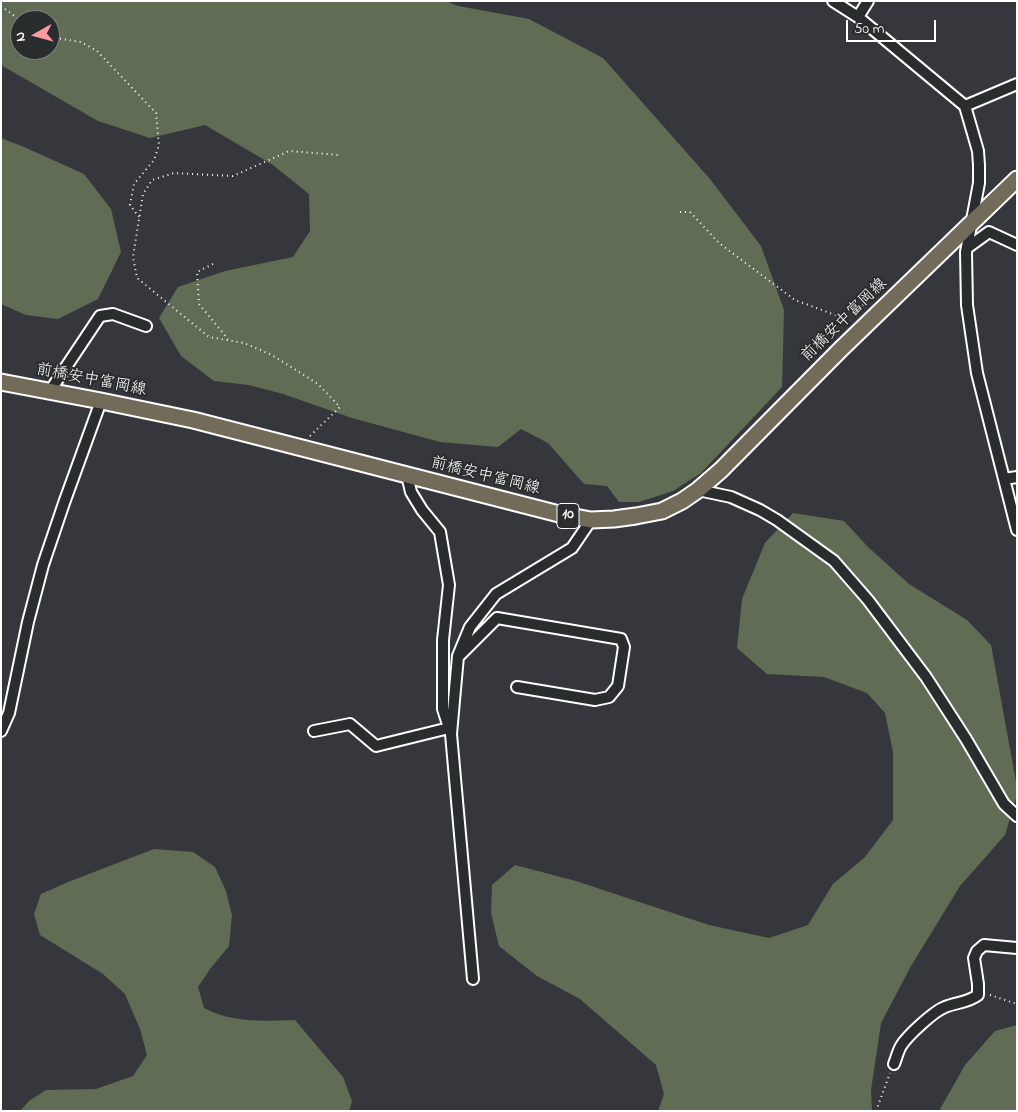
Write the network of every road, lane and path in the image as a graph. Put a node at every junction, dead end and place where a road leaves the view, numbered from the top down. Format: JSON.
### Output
{"nodes":[{"id":1,"x":833,"y":1,"type":"edge"},
{"id":2,"x":868,"y":1,"type":"edge"},
{"id":3,"x":858,"y":17,"type":"junction"},
{"id":4,"x":60,"y":39,"type":"edge"},
{"id":5,"x":1017,"y":84,"type":"edge"},
{"id":6,"x":965,"y":106,"type":"junction"},
{"id":7,"x":339,"y":155,"type":"dead end"},
{"id":8,"x":1017,"y":178,"type":"edge"},
{"id":9,"x":680,"y":212,"type":"dead end"},
{"id":10,"x":140,"y":217,"type":"junction"},
{"id":11,"x":971,"y":223,"type":"junction"},
{"id":12,"x":1017,"y":245,"type":"edge"},
{"id":13,"x":967,"y":248,"type":"junction"},
{"id":14,"x":213,"y":264,"type":"dead end"},
{"id":15,"x":892,"y":299,"type":"junction"},
{"id":16,"x":146,"y":326,"type":"dead end"},
{"id":17,"x":228,"y":340,"type":"junction"},
{"id":18,"x":1,"y":382,"type":"edge"},
{"id":19,"x":50,"y":391,"type":"junction"},
{"id":20,"x":101,"y":401,"type":"junction"},
{"id":21,"x":299,"y":447,"type":"junction"},
{"id":22,"x":407,"y":475,"type":"junction"},
{"id":23,"x":1017,"y":477,"type":"edge"},
{"id":24,"x":1004,"y":479,"type":"junction"},
{"id":25,"x":698,"y":490,"type":"junction"},
{"id":26,"x":591,"y":520,"type":"junction"},
{"id":27,"x":1017,"y":530,"type":"edge"},
{"id":28,"x":458,"y":656,"type":"junction"},
{"id":29,"x":517,"y":687,"type":"dead end"},
{"id":30,"x":1,"y":731,"type":"edge"},
{"id":31,"x":314,"y":731,"type":"dead end"},
{"id":32,"x":450,"y":731,"type":"junction"},
{"id":33,"x":1017,"y":816,"type":"edge"},
{"id":34,"x":1017,"y":948,"type":"edge"},
{"id":35,"x":473,"y":979,"type":"dead end"},
{"id":36,"x":978,"y":995,"type":"junction"},
{"id":37,"x":1017,"y":1004,"type":"edge"},
{"id":38,"x":894,"y":1064,"type":"joint"},
{"id":39,"x":876,"y":1111,"type":"edge"}],
"edges":[{"from":1,"to":3,"type":"street"},
{"from":2,"to":3,"type":"street"},
{"from":3,"to":6,"type":"street"},
{"from":4,"to":10,"type":"path"},
{"from":5,"to":6,"type":"street"},
{"from":6,"to":11,"type":"street"},
{"from":7,"to":10,"type":"path"},
{"from":8,"to":11,"type":"main road","name":"前橋安中富岡線","number":"10"},
{"from":9,"to":15,"type":"path"},
{"from":10,"to":17,"type":"path"},
{"from":11,"to":13,"type":"street"},
{"from":11,"to":15,"type":"main road","name":"前橋安中富岡線","number":"10"},
{"from":12,"to":13,"type":"street"},
{"from":13,"to":24,"type":"street"},
{"from":14,"to":17,"type":"path"},
{"from":15,"to":25,"type":"main road","name":"前橋安中富岡線","number":"10"},
{"from":16,"to":19,"type":"street"},
{"from":17,"to":21,"type":"path"},
{"from":18,"to":19,"type":"main road","name":"前橋安中富岡線","number":"10"},
{"from":19,"to":20,"type":"main road","name":"前橋安中富岡線","number":"10"},
{"from":20,"to":21,"type":"main road","name":"前橋安中富岡線","number":"10"},
{"from":20,"to":30,"type":"street"},
{"from":21,"to":22,"type":"main road","name":"前橋安中富岡線","number":"10"},
{"from":22,"to":26,"type":"main road","name":"前橋安中富岡線","number":"10"},
{"from":22,"to":32,"type":"street"},
{"from":23,"to":24,"type":"street"},
{"from":24,"to":27,"type":"street"},
{"from":25,"to":26,"type":"main road","name":"前橋安中富岡線","number":"10"},
{"from":25,"to":33,"type":"street"},
{"from":26,"to":28,"type":"street"},
{"from":28,"to":29,"type":"street"},
{"from":28,"to":32,"type":"street"},
{"from":31,"to":32,"type":"street"},
{"from":32,"to":35,"type":"street"},
{"from":34,"to":36,"type":"street"},
{"from":36,"to":37,"type":"path"},
{"from":36,"to":38,"type":"street"},
{"from":38,"to":39,"type":"path"}]}
